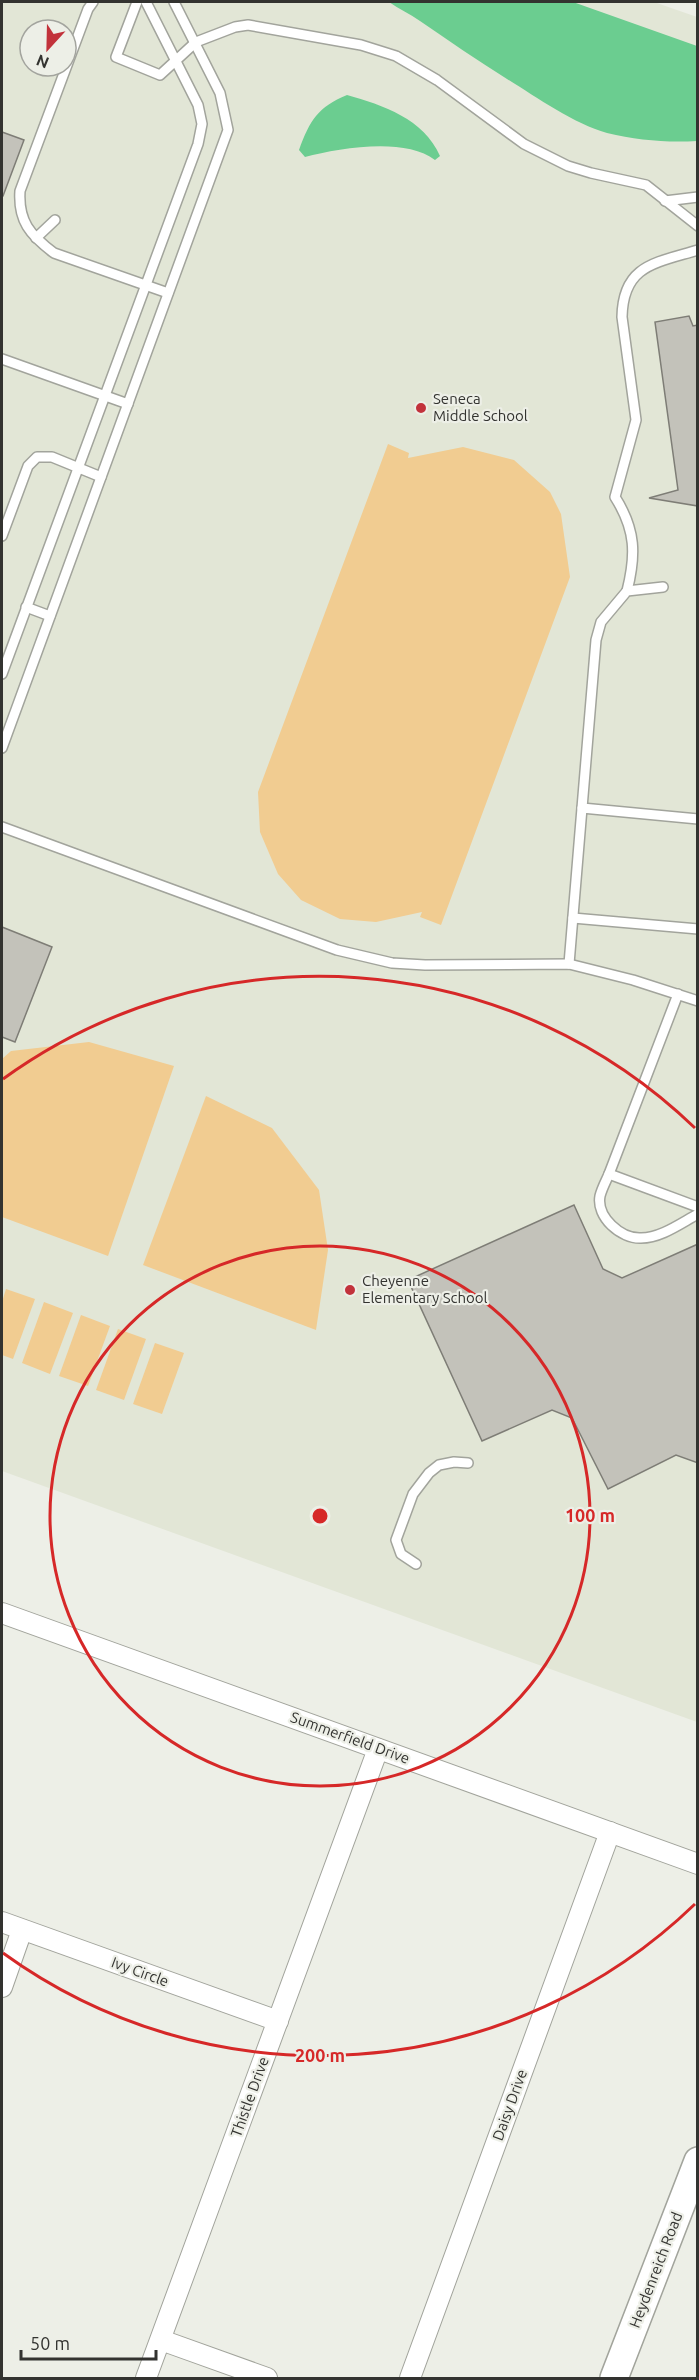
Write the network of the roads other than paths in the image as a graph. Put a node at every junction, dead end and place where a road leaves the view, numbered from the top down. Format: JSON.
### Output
{"nodes":[{"id":1,"x":93,"y":2,"type":"edge"},
{"id":2,"x":137,"y":2,"type":"edge"},
{"id":3,"x":146,"y":2,"type":"edge"},
{"id":4,"x":174,"y":2,"type":"edge"},
{"id":5,"x":196,"y":42,"type":"junction"},
{"id":6,"x":176,"y":62,"type":"junction"},
{"id":7,"x":698,"y":197,"type":"edge"},
{"id":8,"x":665,"y":201,"type":"junction"},
{"id":9,"x":55,"y":220,"type":"dead end"},
{"id":10,"x":698,"y":226,"type":"edge"},
{"id":11,"x":36,"y":238,"type":"junction"},
{"id":12,"x":698,"y":250,"type":"edge"},
{"id":13,"x":145,"y":286,"type":"junction"},
{"id":14,"x":168,"y":293,"type":"junction"},
{"id":15,"x":2,"y":359,"type":"edge"},
{"id":16,"x":105,"y":396,"type":"junction"},
{"id":17,"x":128,"y":404,"type":"junction"},
{"id":18,"x":78,"y":469,"type":"junction"},
{"id":19,"x":101,"y":477,"type":"junction"},
{"id":20,"x":2,"y":536,"type":"edge"},
{"id":21,"x":663,"y":587,"type":"dead end"},
{"id":22,"x":627,"y":591,"type":"junction"},
{"id":23,"x":26,"y":608,"type":"junction"},
{"id":24,"x":50,"y":616,"type":"junction"},
{"id":25,"x":2,"y":674,"type":"edge"},
{"id":26,"x":2,"y":714,"type":"edge"},
{"id":27,"x":13,"y":718,"type":"junction"},
{"id":28,"x":2,"y":748,"type":"edge"},
{"id":29,"x":582,"y":808,"type":"junction"},
{"id":30,"x":698,"y":819,"type":"edge"},
{"id":31,"x":2,"y":827,"type":"edge"},
{"id":32,"x":573,"y":918,"type":"junction"},
{"id":33,"x":698,"y":929,"type":"edge"},
{"id":34,"x":569,"y":964,"type":"junction"},
{"id":35,"x":678,"y":994,"type":"junction"},
{"id":36,"x":698,"y":1001,"type":"edge"},
{"id":37,"x":609,"y":1174,"type":"junction"},
{"id":38,"x":698,"y":1207,"type":"edge"},
{"id":39,"x":698,"y":1214,"type":"edge"},
{"id":40,"x":468,"y":1463,"type":"dead end"},
{"id":41,"x":416,"y":1564,"type":"dead end"},
{"id":42,"x":2,"y":1613,"type":"edge"},
{"id":43,"x":378,"y":1749,"type":"junction"},
{"id":44,"x":610,"y":1832,"type":"junction"},
{"id":45,"x":698,"y":1864,"type":"edge"},
{"id":46,"x":2,"y":1922,"type":"edge"},
{"id":47,"x":22,"y":1930,"type":"junction"},
{"id":48,"x":2,"y":1987,"type":"edge"},
{"id":49,"x":279,"y":2021,"type":"junction"},
{"id":50,"x":698,"y":2161,"type":"edge"},
{"id":51,"x":161,"y":2340,"type":"junction"},
{"id":52,"x":146,"y":2379,"type":"edge"},
{"id":53,"x":267,"y":2379,"type":"edge"},
{"id":54,"x":410,"y":2379,"type":"edge"},
{"id":55,"x":614,"y":2379,"type":"edge"}],
"edges":[{"from":1,"to":11,"type":"lane"},
{"from":2,"to":6,"type":"lane"},
{"from":3,"to":6,"type":"lane"},
{"from":4,"to":5,"type":"lane"},
{"from":5,"to":6,"type":"lane"},
{"from":5,"to":8,"type":"lane"},
{"from":5,"to":14,"type":"lane"},
{"from":6,"to":13,"type":"lane"},
{"from":7,"to":8,"type":"lane"},
{"from":8,"to":10,"type":"lane"},
{"from":9,"to":11,"type":"lane"},
{"from":11,"to":13,"type":"lane"},
{"from":12,"to":22,"type":"lane"},
{"from":13,"to":14,"type":"lane"},
{"from":13,"to":16,"type":"lane"},
{"from":14,"to":17,"type":"lane"},
{"from":15,"to":16,"type":"lane"},
{"from":16,"to":17,"type":"lane"},
{"from":16,"to":18,"type":"lane"},
{"from":17,"to":19,"type":"lane"},
{"from":18,"to":19,"type":"lane"},
{"from":18,"to":20,"type":"lane"},
{"from":18,"to":23,"type":"lane"},
{"from":19,"to":24,"type":"lane"},
{"from":21,"to":22,"type":"lane"},
{"from":22,"to":29,"type":"lane"},
{"from":23,"to":24,"type":"lane"},
{"from":23,"to":25,"type":"lane"},
{"from":24,"to":27,"type":"lane"},
{"from":26,"to":27,"type":"lane"},
{"from":27,"to":28,"type":"lane"},
{"from":29,"to":30,"type":"lane"},
{"from":29,"to":32,"type":"lane"},
{"from":31,"to":34,"type":"lane"},
{"from":32,"to":33,"type":"lane"},
{"from":32,"to":34,"type":"lane"},
{"from":34,"to":35,"type":"lane"},
{"from":35,"to":36,"type":"lane"},
{"from":35,"to":37,"type":"lane"},
{"from":37,"to":38,"type":"lane"},
{"from":37,"to":39,"type":"lane"},
{"from":40,"to":41,"type":"lane"},
{"from":42,"to":43,"type":"street","name":"Summerfield Drive"},
{"from":43,"to":44,"type":"street","name":"Summerfield Drive"},
{"from":43,"to":49,"type":"street","name":"Thistle Drive"},
{"from":44,"to":45,"type":"street","name":"Summerfield Drive"},
{"from":44,"to":54,"type":"street","name":"Daisy Drive"},
{"from":46,"to":47,"type":"street","name":"Ivy Circle"},
{"from":47,"to":48,"type":"street"},
{"from":47,"to":49,"type":"street","name":"Ivy Circle"},
{"from":49,"to":51,"type":"street","name":"Thistle Drive"},
{"from":50,"to":55,"type":"street","name":"Heydenreich Road"},
{"from":51,"to":52,"type":"street","name":"Thistle Drive"},
{"from":51,"to":53,"type":"street"}]}
